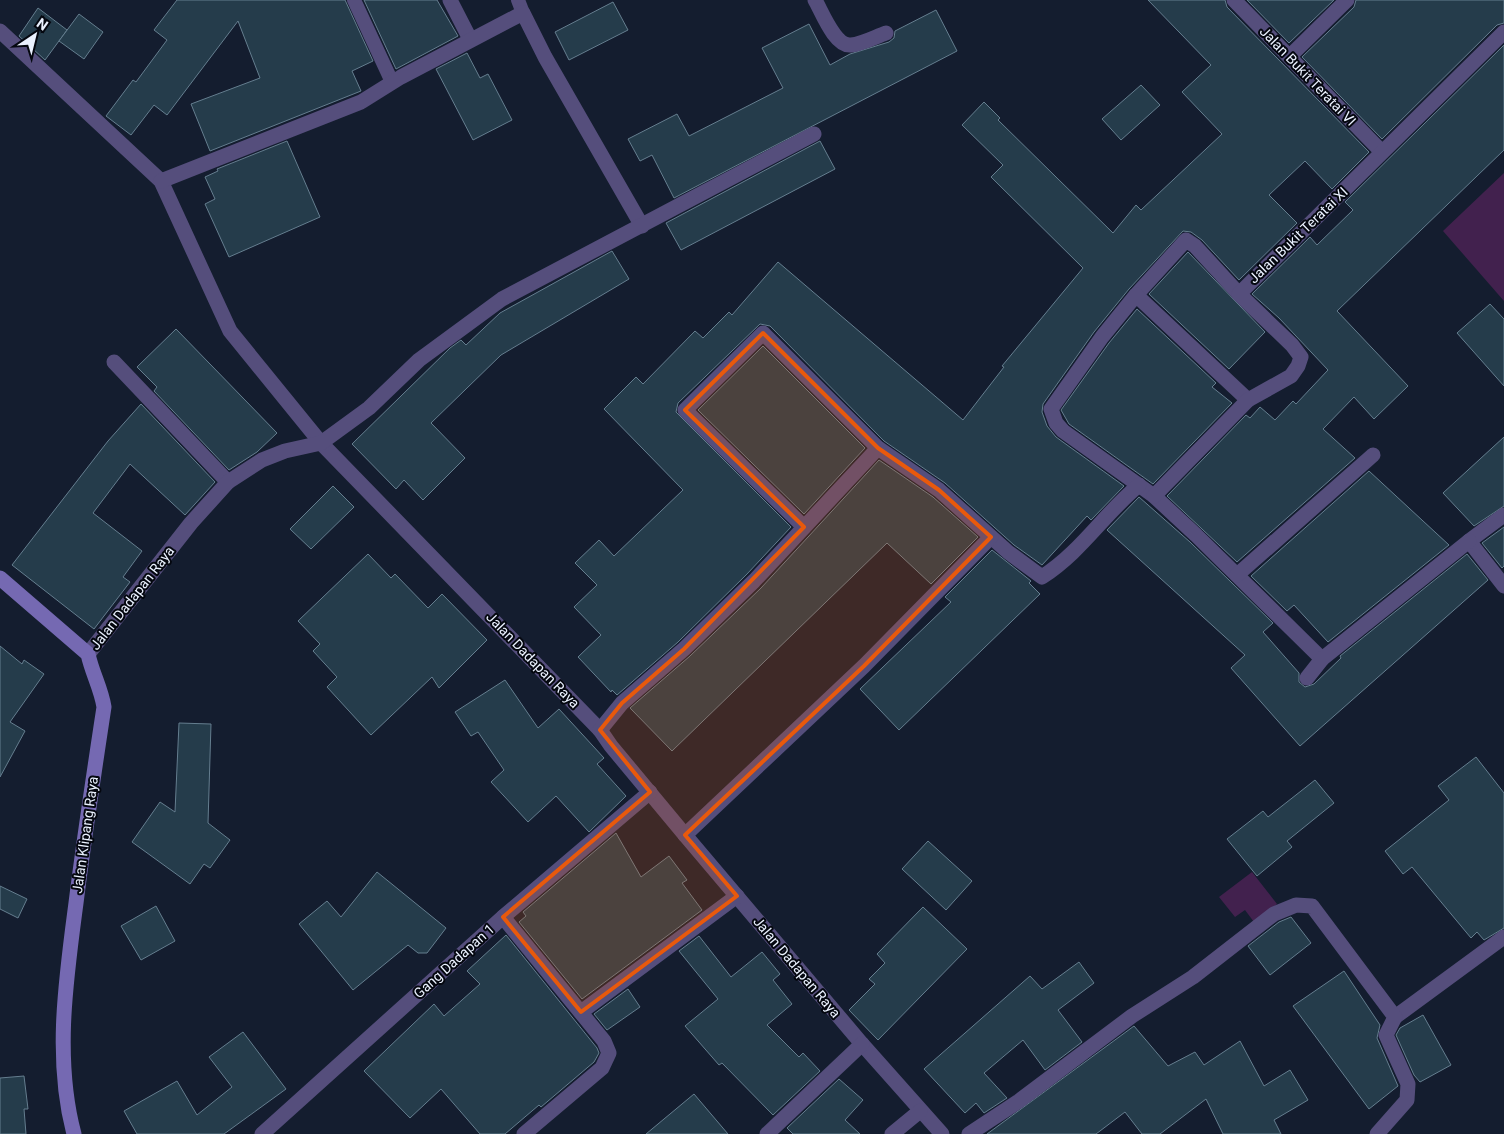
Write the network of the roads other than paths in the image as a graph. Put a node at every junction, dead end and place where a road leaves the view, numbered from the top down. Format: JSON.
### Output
{"nodes":[{"id":1,"x":354,"y":0,"type":"edge"},
{"id":2,"x":450,"y":0,"type":"edge"},
{"id":3,"x":816,"y":0,"type":"edge"},
{"id":4,"x":1234,"y":0,"type":"edge"},
{"id":5,"x":1347,"y":0,"type":"edge"},
{"id":6,"x":521,"y":7,"type":"edge"},
{"id":7,"x":0,"y":31,"type":"edge"},
{"id":8,"x":1504,"y":32,"type":"edge"},
{"id":9,"x":886,"y":33,"type":"dead end"},
{"id":10,"x":470,"y":39,"type":"junction"},
{"id":11,"x":1290,"y":56,"type":"junction"},
{"id":12,"x":392,"y":82,"type":"junction"},
{"id":13,"x":814,"y":134,"type":"dead end"},
{"id":14,"x":1382,"y":152,"type":"junction"},
{"id":15,"x":161,"y":181,"type":"junction"},
{"id":16,"x":642,"y":226,"type":"junction"},
{"id":17,"x":1238,"y":294,"type":"junction"},
{"id":18,"x":1136,"y":295,"type":"junction"},
{"id":19,"x":114,"y":362,"type":"dead end"},
{"id":20,"x":1248,"y":400,"type":"junction"},
{"id":21,"x":320,"y":444,"type":"junction"},
{"id":22,"x":878,"y":448,"type":"junction"},
{"id":23,"x":1373,"y":455,"type":"dead end"},
{"id":24,"x":228,"y":482,"type":"junction"},
{"id":25,"x":1139,"y":485,"type":"junction"},
{"id":26,"x":1154,"y":496,"type":"junction"},
{"id":27,"x":1504,"y":515,"type":"edge"},
{"id":28,"x":804,"y":527,"type":"junction"},
{"id":29,"x":991,"y":536,"type":"junction"},
{"id":30,"x":1469,"y":541,"type":"junction"},
{"id":31,"x":1237,"y":575,"type":"junction"},
{"id":32,"x":0,"y":578,"type":"edge"},
{"id":33,"x":1504,"y":586,"type":"edge"},
{"id":34,"x":88,"y":654,"type":"junction"},
{"id":35,"x":1322,"y":659,"type":"junction"},
{"id":36,"x":1307,"y":678,"type":"dead end"},
{"id":37,"x":600,"y":730,"type":"junction"},
{"id":38,"x":650,"y":792,"type":"junction"},
{"id":39,"x":685,"y":835,"type":"junction"},
{"id":40,"x":737,"y":896,"type":"junction"},
{"id":41,"x":503,"y":917,"type":"junction"},
{"id":42,"x":1504,"y":937,"type":"edge"},
{"id":43,"x":580,"y":1012,"type":"junction"},
{"id":44,"x":1395,"y":1017,"type":"junction"},
{"id":45,"x":862,"y":1044,"type":"junction"},
{"id":46,"x":920,"y":1111,"type":"junction"},
{"id":47,"x":74,"y":1134,"type":"edge"},
{"id":48,"x":262,"y":1134,"type":"edge"},
{"id":49,"x":524,"y":1134,"type":"edge"},
{"id":50,"x":767,"y":1134,"type":"edge"},
{"id":51,"x":892,"y":1134,"type":"edge"},
{"id":52,"x":942,"y":1134,"type":"edge"},
{"id":53,"x":969,"y":1134,"type":"edge"},
{"id":54,"x":1377,"y":1134,"type":"edge"}],
"edges":[{"from":1,"to":12,"type":"lane"},
{"from":2,"to":10,"type":"street"},
{"from":3,"to":9,"type":"street"},
{"from":4,"to":11,"type":"street","name":"Jalan Bukit Teratai VI"},
{"from":5,"to":11,"type":"street"},
{"from":6,"to":10,"type":"street"},
{"from":6,"to":16,"type":"street"},
{"from":7,"to":15,"type":"street"},
{"from":8,"to":14,"type":"street","name":"Jalan Bukit Teratai XI"},
{"from":10,"to":12,"type":"street"},
{"from":11,"to":14,"type":"street","name":"Jalan Bukit Teratai VI"},
{"from":12,"to":15,"type":"street"},
{"from":13,"to":16,"type":"street"},
{"from":14,"to":17,"type":"street","name":"Jalan Bukit Teratai XI"},
{"from":15,"to":21,"type":"street"},
{"from":16,"to":21,"type":"street"},
{"from":17,"to":18,"type":"street"},
{"from":17,"to":20,"type":"street","name":"Jalan Bukit Teratai XI"},
{"from":18,"to":20,"type":"street"},
{"from":18,"to":25,"type":"street"},
{"from":19,"to":24,"type":"street"},
{"from":20,"to":26,"type":"street","name":"Jalan Bukit Teratai XI"},
{"from":21,"to":24,"type":"street","name":"Jalan Dadapan Raya"},
{"from":21,"to":37,"type":"street","name":"Jalan Dadapan Raya"},
{"from":22,"to":28,"type":"street"},
{"from":22,"to":28,"type":"street"},
{"from":22,"to":29,"type":"street"},
{"from":23,"to":31,"type":"street"},
{"from":24,"to":34,"type":"street","name":"Jalan Dadapan Raya"},
{"from":25,"to":26,"type":"street"},
{"from":25,"to":29,"type":"street"},
{"from":26,"to":31,"type":"street"},
{"from":27,"to":30,"type":"street"},
{"from":28,"to":37,"type":"street"},
{"from":29,"to":39,"type":"street"},
{"from":30,"to":33,"type":"street"},
{"from":30,"to":35,"type":"street"},
{"from":31,"to":35,"type":"street"},
{"from":32,"to":34,"type":"main road"},
{"from":34,"to":47,"type":"main road","name":"Jalan Klipang Raya"},
{"from":35,"to":36,"type":"street"},
{"from":37,"to":38,"type":"street","name":"Jalan Dadapan Raya"},
{"from":38,"to":39,"type":"street","name":"Jalan Dadapan Raya"},
{"from":38,"to":41,"type":"street","name":"Gang Dadapan 1"},
{"from":39,"to":40,"type":"street","name":"Jalan Dadapan Raya"},
{"from":40,"to":43,"type":"street"},
{"from":40,"to":45,"type":"street","name":"Jalan Dadapan Raya"},
{"from":41,"to":43,"type":"street"},
{"from":41,"to":48,"type":"street","name":"Gang Dadapan 1"},
{"from":42,"to":44,"type":"street"},
{"from":43,"to":49,"type":"street"},
{"from":44,"to":53,"type":"street"},
{"from":44,"to":54,"type":"street"},
{"from":45,"to":46,"type":"street","name":"Jalan Dadapan Raya"},
{"from":45,"to":50,"type":"street"},
{"from":46,"to":51,"type":"street"},
{"from":46,"to":52,"type":"street","name":"Jalan Dadapan Raya"}]}
